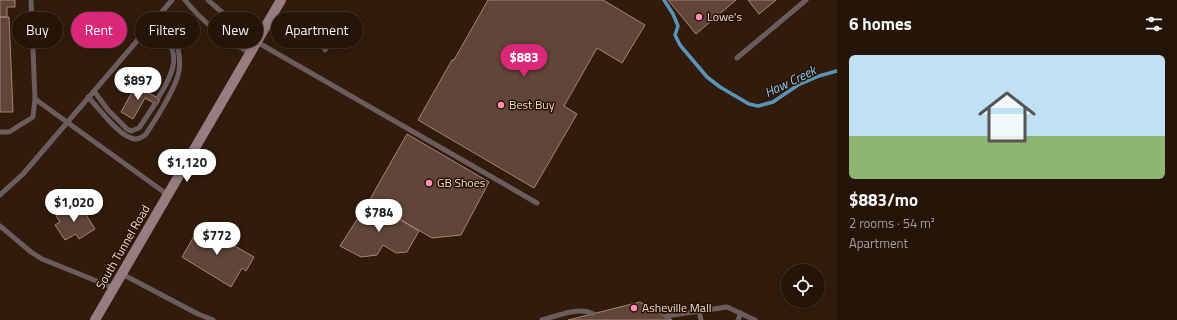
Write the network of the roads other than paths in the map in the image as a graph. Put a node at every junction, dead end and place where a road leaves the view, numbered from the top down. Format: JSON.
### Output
{"nodes":[{"id":1,"x":31,"y":0,"type":"edge"},
{"id":2,"x":172,"y":0,"type":"edge"},
{"id":3,"x":185,"y":0,"type":"edge"},
{"id":4,"x":208,"y":0,"type":"edge"},
{"id":5,"x":281,"y":0,"type":"edge"},
{"id":6,"x":806,"y":0,"type":"edge"},
{"id":7,"x":161,"y":12,"type":"edge"},
{"id":8,"x":222,"y":12,"type":"edge"},
{"id":9,"x":263,"y":32,"type":"edge"},
{"id":10,"x":263,"y":41,"type":"edge"},
{"id":11,"x":135,"y":43,"type":"edge"},
{"id":12,"x":172,"y":48,"type":"edge"},
{"id":13,"x":177,"y":48,"type":"edge"},
{"id":14,"x":253,"y":48,"type":"edge"},
{"id":15,"x":250,"y":53,"type":"junction"},
{"id":16,"x":737,"y":58,"type":"dead end"},
{"id":17,"x":94,"y":91,"type":"junction"},
{"id":18,"x":88,"y":97,"type":"junction"},
{"id":19,"x":158,"y":98,"type":"dead end"},
{"id":20,"x":35,"y":99,"type":"junction"},
{"id":21,"x":155,"y":104,"type":"dead end"},
{"id":22,"x":67,"y":122,"type":"junction"},
{"id":23,"x":0,"y":132,"type":"edge"},
{"id":24,"x":0,"y":195,"type":"edge"},
{"id":25,"x":168,"y":195,"type":"junction"},
{"id":26,"x":537,"y":203,"type":"dead end"},
{"id":27,"x":0,"y":226,"type":"edge"},
{"id":28,"x":122,"y":274,"type":"junction"},
{"id":29,"x":114,"y":288,"type":"junction"},
{"id":30,"x":699,"y":311,"type":"junction"},
{"id":31,"x":593,"y":314,"type":"dead end"},
{"id":32,"x":741,"y":314,"type":"junction"},
{"id":33,"x":666,"y":316,"type":"dead end"},
{"id":34,"x":95,"y":320,"type":"edge"},
{"id":35,"x":213,"y":320,"type":"edge"},
{"id":36,"x":542,"y":320,"type":"edge"},
{"id":37,"x":701,"y":320,"type":"edge"},
{"id":38,"x":738,"y":320,"type":"edge"},
{"id":39,"x":755,"y":320,"type":"edge"}],
"edges":[{"from":1,"to":20,"type":"lane"},
{"from":2,"to":7,"type":"lane"},
{"from":3,"to":15,"type":"lane"},
{"from":4,"to":8,"type":"lane"},
{"from":5,"to":9,"type":"main road","name":"South Tunnel Road"},
{"from":6,"to":16,"type":"lane"},
{"from":10,"to":26,"type":"lane"},
{"from":11,"to":17,"type":"lane"},
{"from":12,"to":19,"type":"lane"},
{"from":13,"to":18,"type":"lane"},
{"from":14,"to":15,"type":"main road","name":"South Tunnel Road"},
{"from":15,"to":25,"type":"main road","name":"South Tunnel Road"},
{"from":17,"to":18,"type":"lane"},
{"from":17,"to":21,"type":"lane"},
{"from":18,"to":22,"type":"lane"},
{"from":20,"to":22,"type":"lane"},
{"from":20,"to":23,"type":"lane"},
{"from":22,"to":24,"type":"lane"},
{"from":22,"to":25,"type":"lane"},
{"from":25,"to":28,"type":"main road","name":"South Tunnel Road"},
{"from":27,"to":29,"type":"lane"},
{"from":28,"to":29,"type":"main road","name":"South Tunnel Road"},
{"from":28,"to":35,"type":"lane"},
{"from":29,"to":34,"type":"main road","name":"South Tunnel Road"},
{"from":30,"to":32,"type":"lane"},
{"from":30,"to":33,"type":"lane"},
{"from":30,"to":37,"type":"lane"},
{"from":31,"to":36,"type":"lane"},
{"from":32,"to":38,"type":"lane"},
{"from":32,"to":39,"type":"lane"}]}
